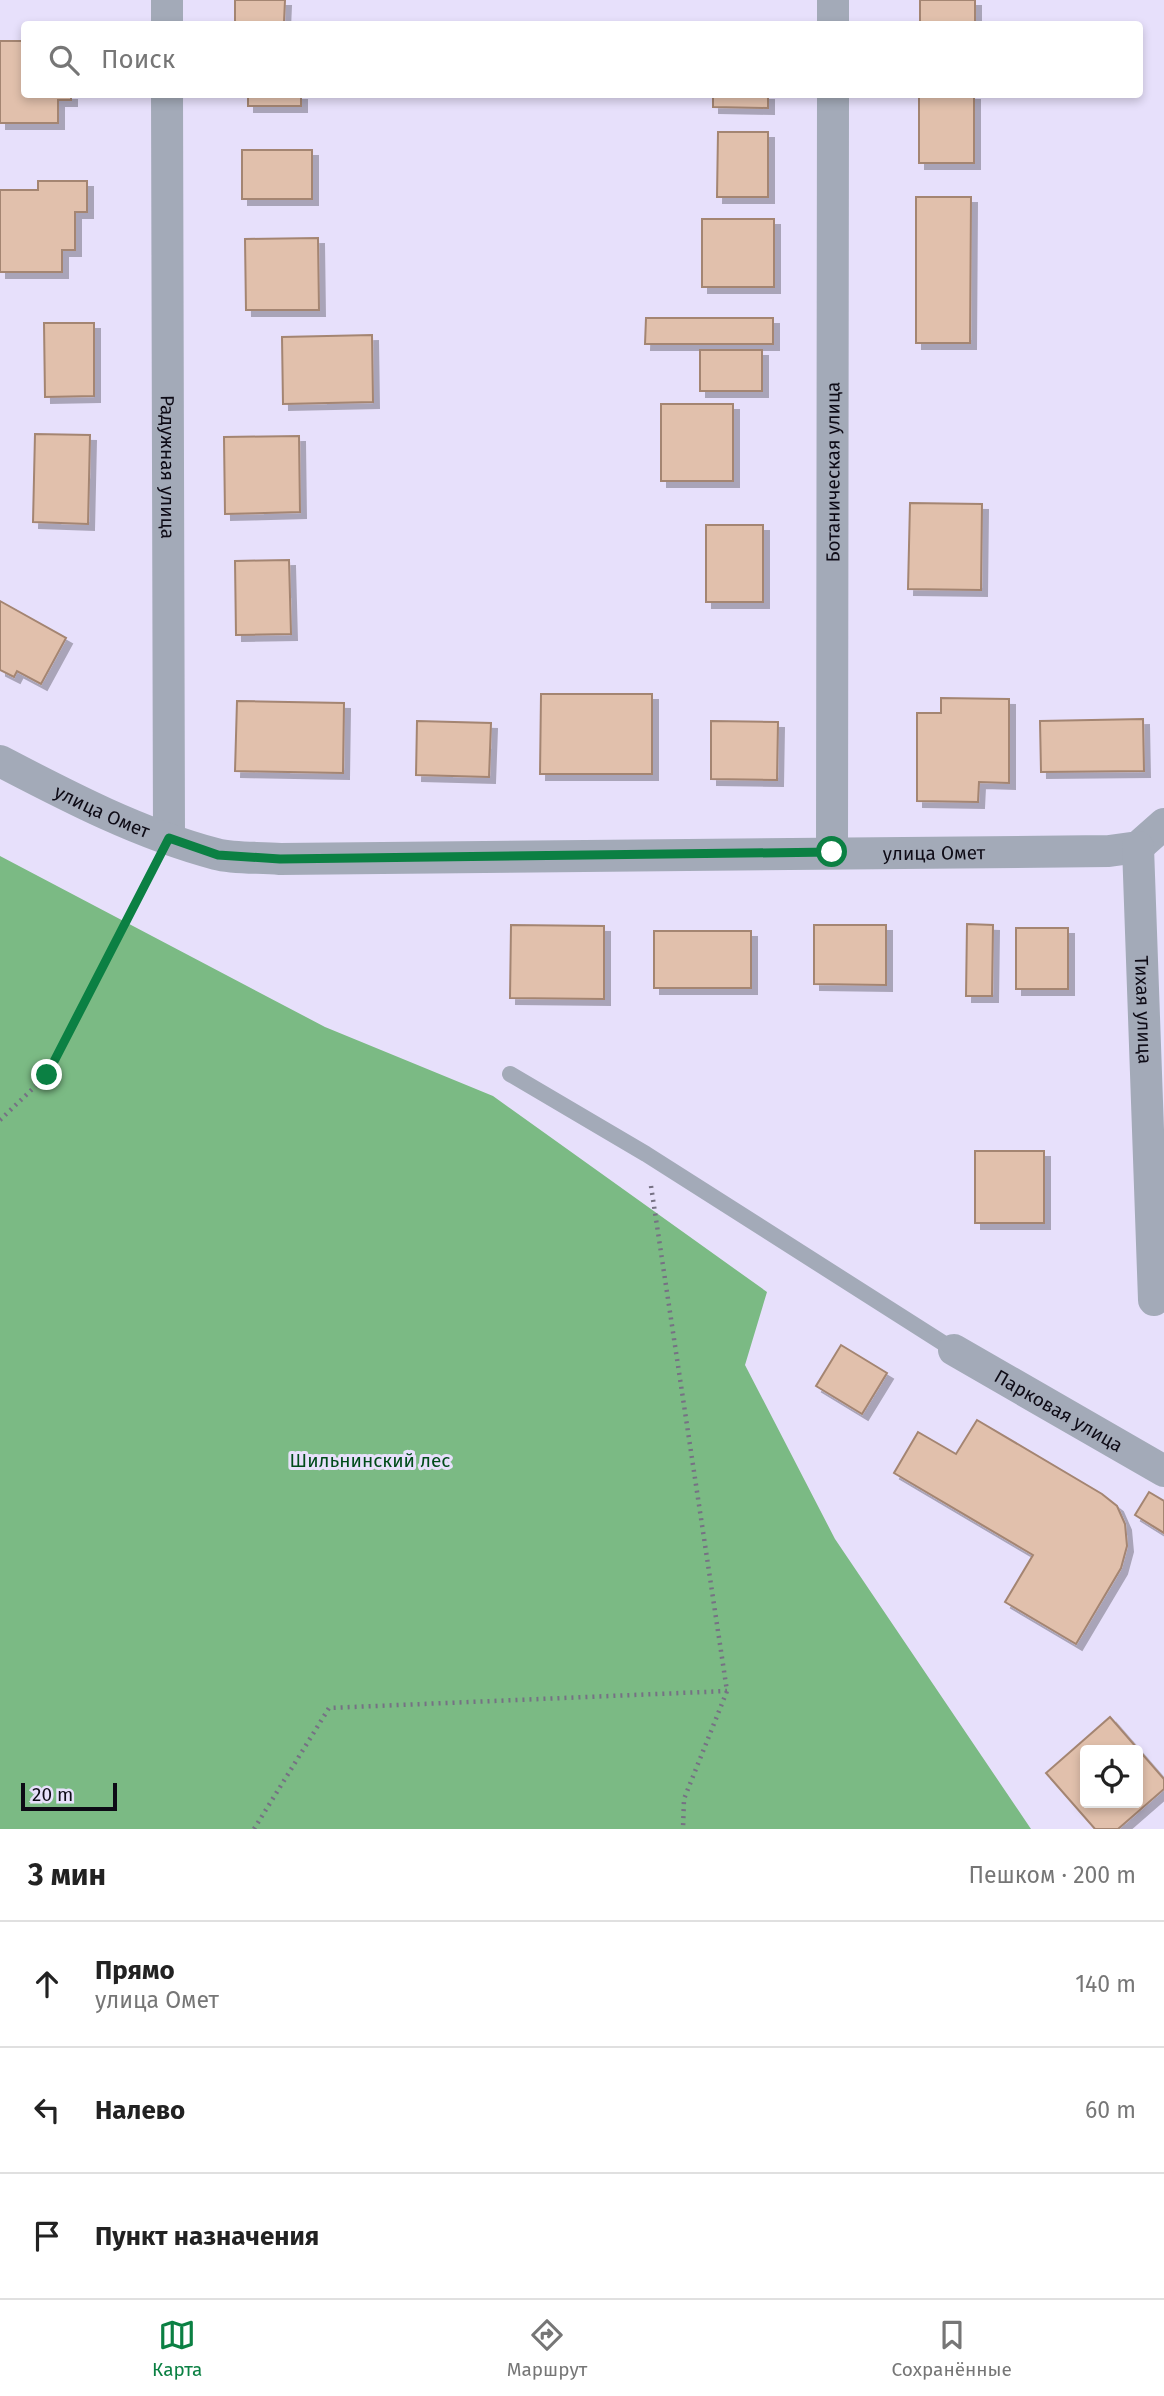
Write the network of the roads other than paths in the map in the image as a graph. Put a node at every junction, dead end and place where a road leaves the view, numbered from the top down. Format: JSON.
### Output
{"nodes":[{"id":1,"x":167,"y":0,"type":"edge"},
{"id":2,"x":833,"y":0,"type":"edge"},
{"id":3,"x":167,"y":21,"type":"edge"},
{"id":4,"x":833,"y":21,"type":"edge"},
{"id":5,"x":167,"y":98,"type":"edge"},
{"id":6,"x":833,"y":98,"type":"edge"},
{"id":7,"x":0,"y":761,"type":"edge"},
{"id":8,"x":1164,"y":824,"type":"edge"},
{"id":9,"x":169,"y":838,"type":"junction"},
{"id":10,"x":1138,"y":847,"type":"junction"},
{"id":11,"x":832,"y":852,"type":"junction"},
{"id":12,"x":510,"y":1074,"type":"dead end"},
{"id":13,"x":1154,"y":1300,"type":"dead end"},
{"id":14,"x":954,"y":1350,"type":"joint"},
{"id":15,"x":1164,"y":1471,"type":"edge"}],
"edges":[{"from":1,"to":3,"type":"street"},
{"from":2,"to":4,"type":"street"},
{"from":5,"to":9,"type":"street","name":"Радужная улица"},
{"from":6,"to":11,"type":"street","name":"Ботаническая улица"},
{"from":7,"to":9,"type":"street","name":"улица Омет"},
{"from":8,"to":10,"type":"street"},
{"from":9,"to":11,"type":"street","name":"улица Омет"},
{"from":10,"to":11,"type":"street","name":"улица Омет"},
{"from":10,"to":13,"type":"street","name":"Тихая улица"},
{"from":12,"to":14,"type":"lane"},
{"from":14,"to":15,"type":"street","name":"Парковая улица"}]}
